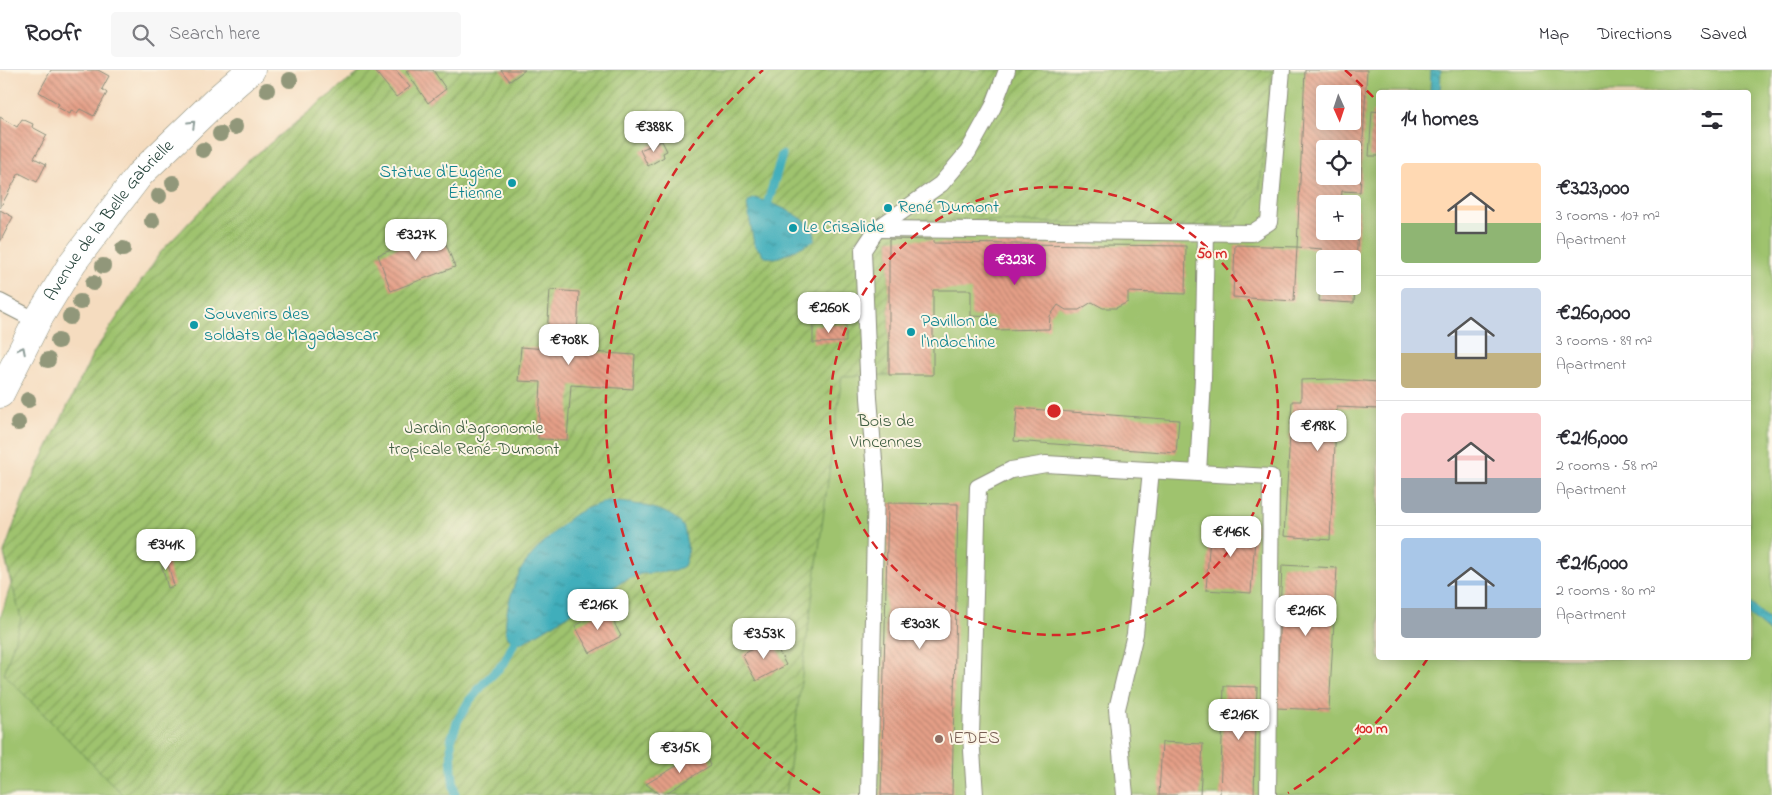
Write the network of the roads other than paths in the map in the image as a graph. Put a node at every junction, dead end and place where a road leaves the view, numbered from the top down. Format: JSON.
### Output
{"nodes":[{"id":1,"x":251,"y":70,"type":"edge"},
{"id":2,"x":1007,"y":70,"type":"edge"},
{"id":3,"x":1282,"y":70,"type":"edge"},
{"id":4,"x":877,"y":228,"type":"junction"},
{"id":5,"x":1206,"y":233,"type":"junction"},
{"id":6,"x":0,"y":302,"type":"edge"},
{"id":7,"x":37,"y":321,"type":"junction"},
{"id":8,"x":0,"y":394,"type":"edge"},
{"id":9,"x":1151,"y":470,"type":"junction"},
{"id":10,"x":1198,"y":473,"type":"junction"},
{"id":11,"x":869,"y":795,"type":"edge"},
{"id":12,"x":976,"y":795,"type":"edge"},
{"id":13,"x":1125,"y":795,"type":"edge"},
{"id":14,"x":1268,"y":795,"type":"edge"}],
"edges":[{"from":7,"to":1,"type":"street","name":"Avenue de la Belle Gabrielle","one_way":true},
{"from":2,"to":4,"type":"lane"},
{"from":3,"to":5,"type":"lane"},
{"from":4,"to":5,"type":"lane"},
{"from":4,"to":11,"type":"lane"},
{"from":5,"to":10,"type":"lane"},
{"from":6,"to":7,"type":"lane"},
{"from":8,"to":7,"type":"street","name":"Avenue de la Belle Gabrielle","one_way":true},
{"from":9,"to":10,"type":"lane"},
{"from":9,"to":12,"type":"lane"},
{"from":9,"to":13,"type":"lane"},
{"from":10,"to":14,"type":"lane"}]}
